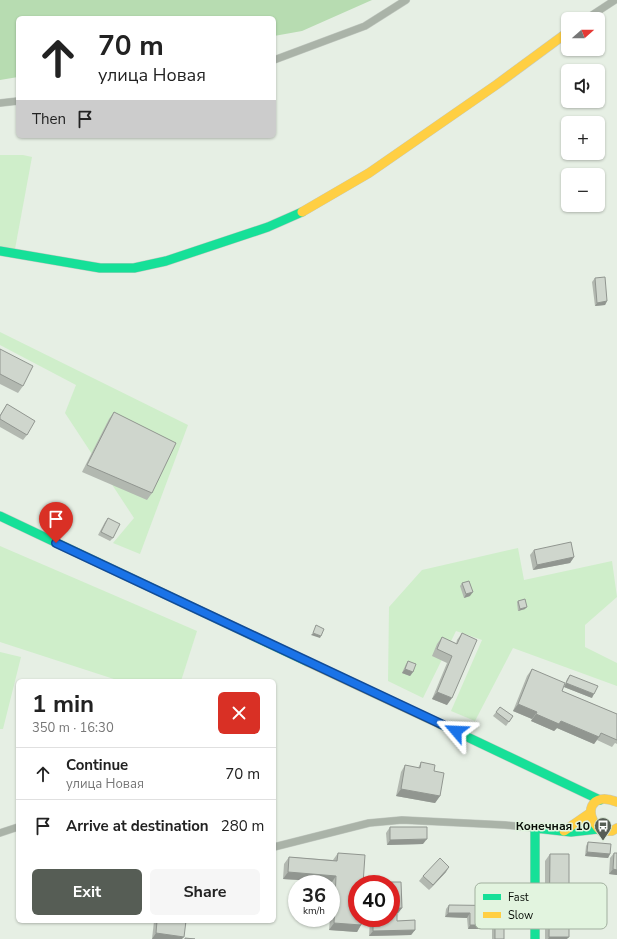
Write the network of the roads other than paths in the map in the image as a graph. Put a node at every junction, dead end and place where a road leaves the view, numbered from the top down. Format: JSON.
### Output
{"nodes":[{"id":1,"x":406,"y":0,"type":"edge"},
{"id":2,"x":615,"y":0,"type":"edge"},
{"id":3,"x":597,"y":12,"type":"edge"},
{"id":4,"x":561,"y":37,"type":"edge"},
{"id":5,"x":276,"y":59,"type":"edge"},
{"id":6,"x":16,"y":101,"type":"edge"},
{"id":7,"x":0,"y":103,"type":"edge"},
{"id":8,"x":0,"y":251,"type":"edge"},
{"id":9,"x":0,"y":516,"type":"edge"},
{"id":10,"x":580,"y":791,"type":"junction"},
{"id":11,"x":600,"y":800,"type":"junction"},
{"id":12,"x":617,"y":802,"type":"edge"},
{"id":13,"x":591,"y":810,"type":"junction"},
{"id":14,"x":16,"y":828,"type":"edge"},
{"id":15,"x":535,"y":828,"type":"junction"},
{"id":16,"x":617,"y":828,"type":"edge"},
{"id":17,"x":598,"y":829,"type":"junction"},
{"id":18,"x":564,"y":831,"type":"junction"},
{"id":19,"x":0,"y":833,"type":"edge"},
{"id":20,"x":276,"y":846,"type":"edge"},
{"id":21,"x":535,"y":883,"type":"edge"}],
"edges":[{"from":1,"to":5,"type":"street"},
{"from":2,"to":3,"type":"street"},
{"from":4,"to":8,"type":"street"},
{"from":6,"to":7,"type":"street"},
{"from":9,"to":10,"type":"street"},
{"from":10,"to":11,"type":"street"},
{"from":10,"to":13,"type":"street"},
{"from":11,"to":12,"type":"street"},
{"from":11,"to":13,"type":"street"},
{"from":13,"to":17,"type":"street"},
{"from":13,"to":18,"type":"street"},
{"from":14,"to":19,"type":"street"},
{"from":15,"to":18,"type":"street"},
{"from":15,"to":20,"type":"street"},
{"from":15,"to":21,"type":"street"},
{"from":16,"to":17,"type":"street"},
{"from":17,"to":18,"type":"street"}]}
